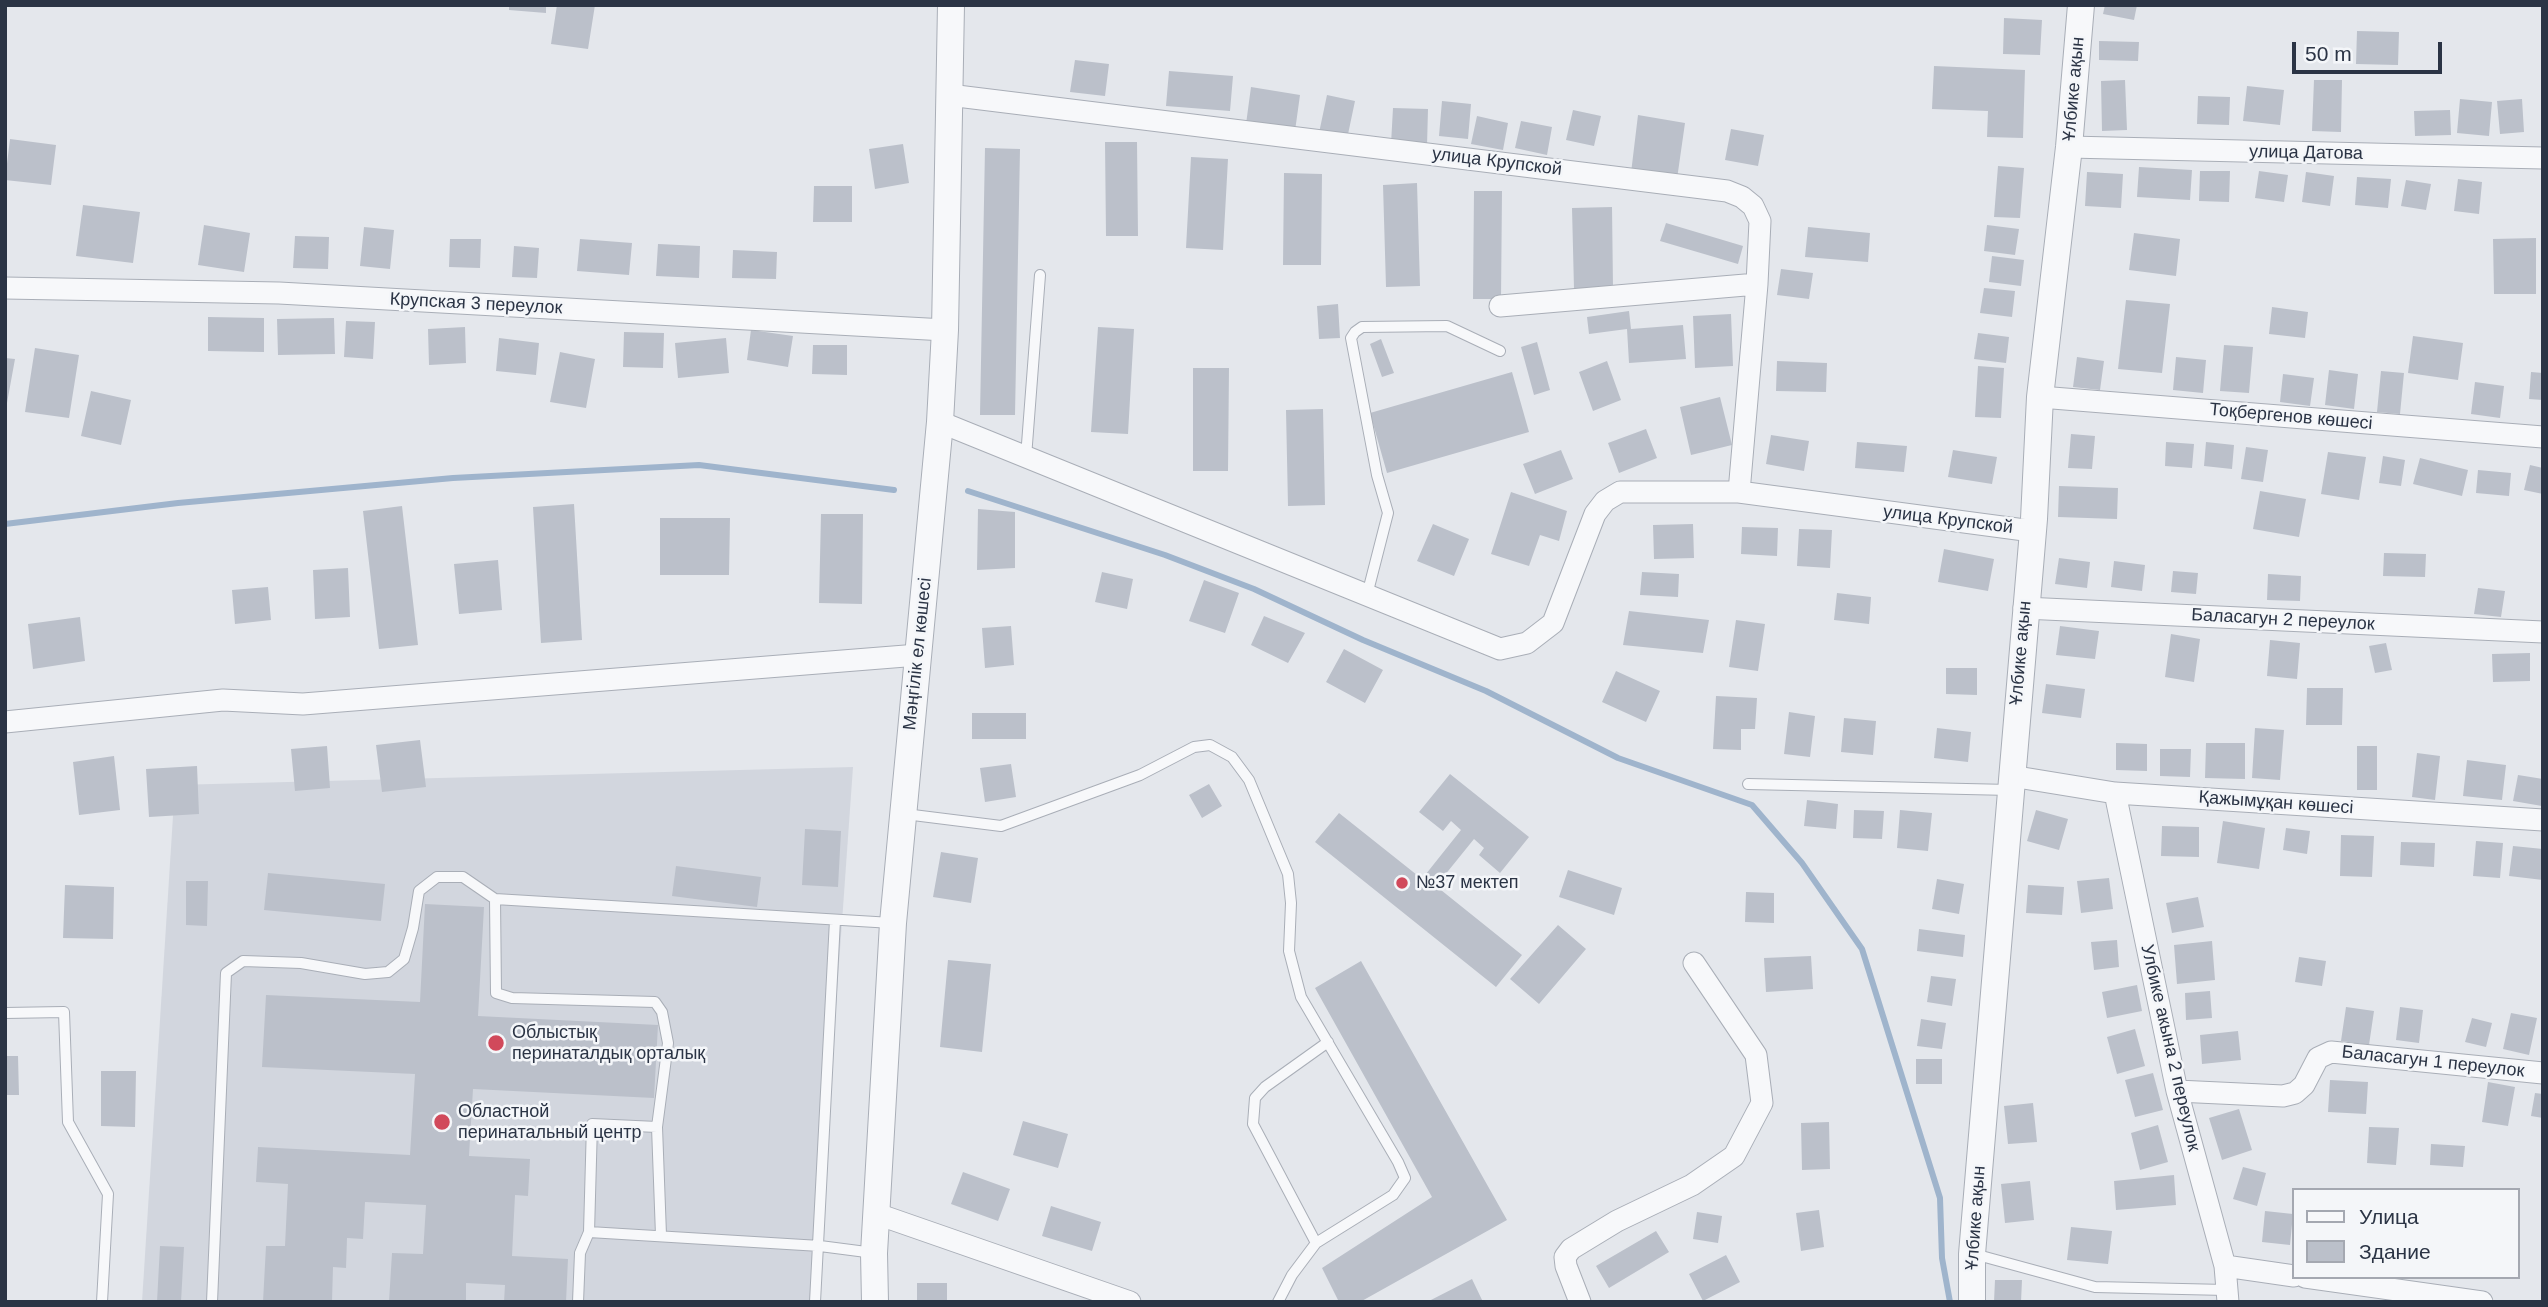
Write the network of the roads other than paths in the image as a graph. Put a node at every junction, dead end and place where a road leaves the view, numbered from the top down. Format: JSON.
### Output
{"nodes":[{"id":1,"x":951,"y":5,"type":"edge"},
{"id":2,"x":2081,"y":5,"type":"edge"},
{"id":3,"x":949,"y":95,"type":"junction"},
{"id":4,"x":2069,"y":147,"type":"junction"},
{"id":5,"x":2543,"y":158,"type":"edge"},
{"id":6,"x":1040,"y":275,"type":"dead end"},
{"id":7,"x":1758,"y":284,"type":"junction"},
{"id":8,"x":5,"y":288,"type":"edge"},
{"id":9,"x":1500,"y":306,"type":"dead end"},
{"id":10,"x":945,"y":330,"type":"junction"},
{"id":11,"x":1500,"y":351,"type":"dead end"},
{"id":12,"x":2040,"y":397,"type":"junction"},
{"id":13,"x":940,"y":422,"type":"junction"},
{"id":14,"x":2543,"y":437,"type":"edge"},
{"id":15,"x":1026,"y":457,"type":"junction"},
{"id":16,"x":1739,"y":492,"type":"junction"},
{"id":17,"x":2032,"y":531,"type":"junction"},
{"id":18,"x":1367,"y":595,"type":"junction"},
{"id":19,"x":2024,"y":608,"type":"junction"},
{"id":20,"x":2543,"y":632,"type":"edge"},
{"id":21,"x":918,"y":655,"type":"junction"},
{"id":22,"x":5,"y":722,"type":"edge"},
{"id":23,"x":2011,"y":783,"type":"junction"},
{"id":24,"x":1748,"y":784,"type":"dead end"},
{"id":25,"x":2115,"y":793,"type":"junction"},
{"id":26,"x":902,"y":813,"type":"junction"},
{"id":27,"x":2543,"y":820,"type":"edge"},
{"id":28,"x":495,"y":899,"type":"junction"},
{"id":29,"x":835,"y":920,"type":"junction"},
{"id":30,"x":893,"y":923,"type":"junction"},
{"id":31,"x":1694,"y":963,"type":"dead end"},
{"id":32,"x":5,"y":1013,"type":"edge"},
{"id":33,"x":1328,"y":1042,"type":"junction"},
{"id":34,"x":2543,"y":1073,"type":"edge"},
{"id":35,"x":2177,"y":1091,"type":"junction"},
{"id":36,"x":657,"y":1127,"type":"junction"},
{"id":37,"x":877,"y":1214,"type":"junction"},
{"id":38,"x":589,"y":1232,"type":"junction"},
{"id":39,"x":661,"y":1235,"type":"junction"},
{"id":40,"x":1316,"y":1243,"type":"junction"},
{"id":41,"x":820,"y":1245,"type":"junction"},
{"id":42,"x":874,"y":1253,"type":"junction"},
{"id":43,"x":1972,"y":1254,"type":"junction"},
{"id":44,"x":2225,"y":1266,"type":"junction"},
{"id":45,"x":2292,"y":1276,"type":"edge"},
{"id":46,"x":2319,"y":1279,"type":"edge"},
{"id":47,"x":2227,"y":1296,"type":"edge"},
{"id":48,"x":1125,"y":1301,"type":"edge"},
{"id":49,"x":102,"y":1302,"type":"edge"},
{"id":50,"x":212,"y":1302,"type":"edge"},
{"id":51,"x":578,"y":1302,"type":"edge"},
{"id":52,"x":815,"y":1302,"type":"edge"},
{"id":53,"x":875,"y":1302,"type":"edge"},
{"id":54,"x":1278,"y":1302,"type":"edge"},
{"id":55,"x":1580,"y":1302,"type":"edge"},
{"id":56,"x":1972,"y":1302,"type":"edge"},
{"id":57,"x":2482,"y":1302,"type":"edge"}],
"edges":[{"from":1,"to":3,"type":"street","name":"Мәңгілік ел көшесі"},
{"from":2,"to":4,"type":"street","name":"Ұлбике ақын"},
{"from":3,"to":7,"type":"street","name":"улица Крупской"},
{"from":3,"to":10,"type":"street","name":"Мәңгілік ел көшесі"},
{"from":4,"to":5,"type":"street","name":"улица Датова"},
{"from":4,"to":12,"type":"street","name":"Ұлбике ақын"},
{"from":6,"to":15,"type":"lane"},
{"from":7,"to":9,"type":"street"},
{"from":7,"to":16,"type":"street","name":"улица Крупской"},
{"from":8,"to":10,"type":"street","name":"Крупская 3 переулок"},
{"from":10,"to":13,"type":"street","name":"Мәңгілік ел көшесі"},
{"from":11,"to":18,"type":"lane"},
{"from":12,"to":14,"type":"street","name":"Тоқбергенов көшесі"},
{"from":12,"to":17,"type":"street","name":"Ұлбике ақын"},
{"from":13,"to":15,"type":"street","name":"улица Крупской"},
{"from":13,"to":21,"type":"street","name":"Мәңгілік ел көшесі"},
{"from":15,"to":18,"type":"street","name":"улица Крупской"},
{"from":16,"to":17,"type":"street","name":"улица Крупской"},
{"from":16,"to":18,"type":"street","name":"улица Крупской"},
{"from":17,"to":19,"type":"street","name":"Ұлбике ақын"},
{"from":19,"to":20,"type":"street","name":"Баласагун 2 переулок"},
{"from":19,"to":23,"type":"street","name":"Ұлбике ақын"},
{"from":21,"to":22,"type":"street"},
{"from":21,"to":26,"type":"street","name":"Мәңгілік ел көшесі"},
{"from":23,"to":24,"type":"lane"},
{"from":23,"to":25,"type":"street","name":"Қажымұқан көшесі"},
{"from":23,"to":43,"type":"street","name":"Ұлбике ақын"},
{"from":25,"to":27,"type":"street","name":"Қажымұқан көшесі"},
{"from":25,"to":35,"type":"street","name":"Улбике акына 2 переулок"},
{"from":26,"to":30,"type":"street","name":"Мәңгілік ел көшесі"},
{"from":26,"to":33,"type":"lane"},
{"from":28,"to":29,"type":"lane"},
{"from":28,"to":36,"type":"lane"},
{"from":28,"to":50,"type":"lane"},
{"from":29,"to":30,"type":"lane"},
{"from":29,"to":41,"type":"lane"},
{"from":30,"to":37,"type":"street","name":"Мәңгілік ел көшесі"},
{"from":31,"to":55,"type":"street"},
{"from":32,"to":49,"type":"lane"},
{"from":33,"to":40,"type":"lane"},
{"from":33,"to":40,"type":"lane"},
{"from":34,"to":35,"type":"street","name":"Баласагун 1 переулок"},
{"from":35,"to":44,"type":"street","name":"Улбике акына 2 переулок"},
{"from":36,"to":38,"type":"lane"},
{"from":36,"to":39,"type":"lane"},
{"from":37,"to":42,"type":"street","name":"Мәңгілік ел көшесі"},
{"from":37,"to":48,"type":"street"},
{"from":38,"to":39,"type":"lane"},
{"from":38,"to":51,"type":"lane"},
{"from":39,"to":41,"type":"lane"},
{"from":40,"to":54,"type":"lane"},
{"from":41,"to":42,"type":"lane"},
{"from":41,"to":52,"type":"lane"},
{"from":42,"to":53,"type":"street","name":"Мәңгілік ел көшесі"},
{"from":43,"to":47,"type":"lane"},
{"from":43,"to":56,"type":"street","name":"Ұлбике ақын"},
{"from":44,"to":45,"type":"street"},
{"from":44,"to":47,"type":"street","name":"Улбике акына 2 переулок"},
{"from":46,"to":57,"type":"street"}]}
